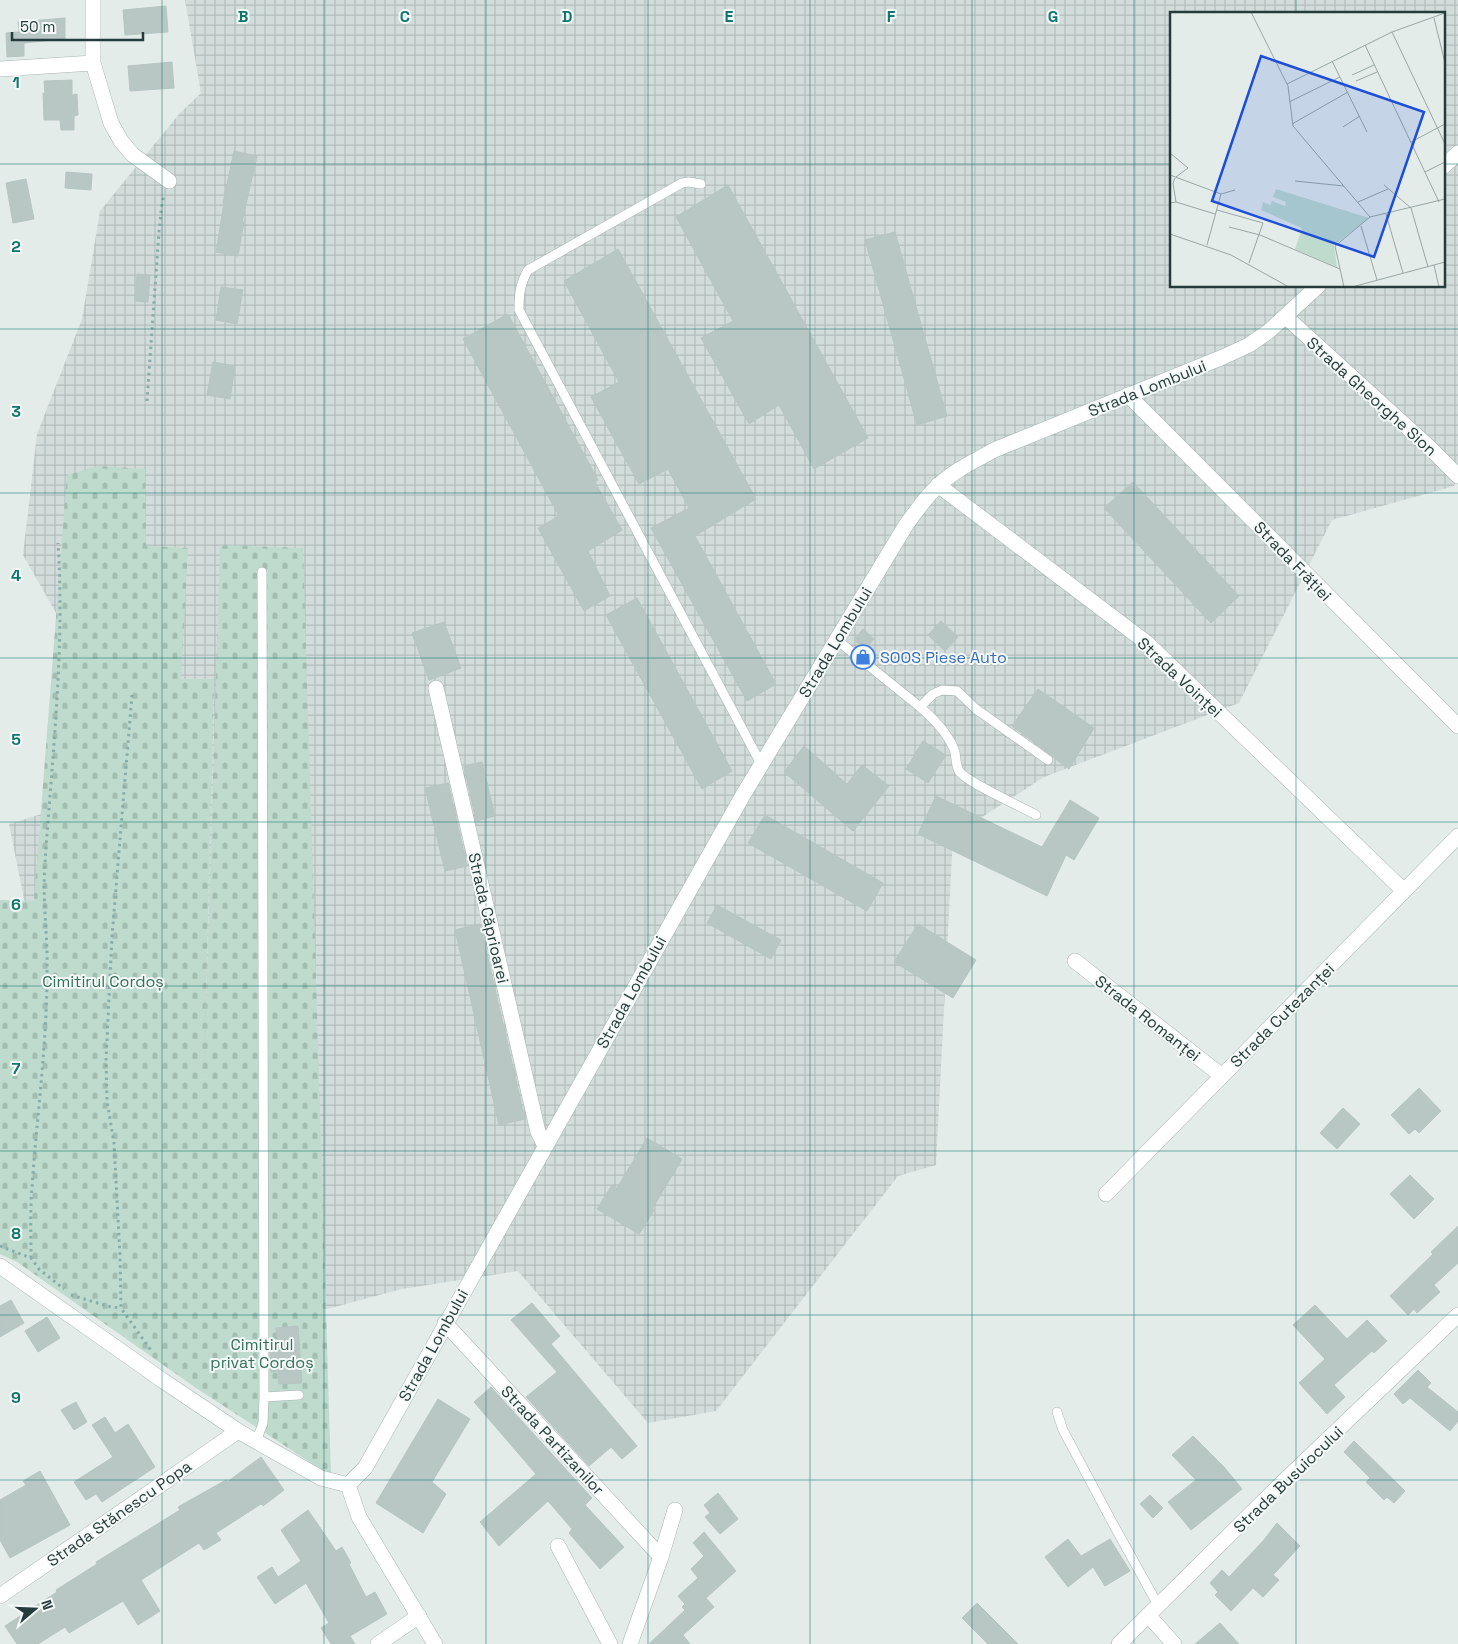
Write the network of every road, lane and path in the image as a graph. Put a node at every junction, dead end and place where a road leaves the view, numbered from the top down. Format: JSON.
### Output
{"nodes":[{"id":1,"x":93,"y":0,"type":"edge"},
{"id":2,"x":93,"y":63,"type":"junction"},
{"id":3,"x":0,"y":69,"type":"edge"},
{"id":4,"x":1458,"y":153,"type":"edge"},
{"id":5,"x":1446,"y":164,"type":"edge"},
{"id":6,"x":169,"y":181,"type":"joint"},
{"id":7,"x":701,"y":184,"type":"dead end"},
{"id":8,"x":1316,"y":288,"type":"edge"},
{"id":9,"x":1286,"y":317,"type":"junction"},
{"id":10,"x":1128,"y":395,"type":"junction"},
{"id":11,"x":147,"y":401,"type":"dead end"},
{"id":12,"x":1458,"y":476,"type":"edge"},
{"id":13,"x":938,"y":485,"type":"junction"},
{"id":14,"x":58,"y":543,"type":"dead end"},
{"id":15,"x":262,"y":572,"type":"dead end"},
{"id":16,"x":837,"y":640,"type":"junction"},
{"id":17,"x":436,"y":688,"type":"dead end"},
{"id":18,"x":132,"y":695,"type":"dead end"},
{"id":19,"x":920,"y":707,"type":"junction"},
{"id":20,"x":1458,"y":726,"type":"edge"},
{"id":21,"x":1048,"y":760,"type":"dead end"},
{"id":22,"x":761,"y":764,"type":"junction"},
{"id":23,"x":1036,"y":815,"type":"dead end"},
{"id":24,"x":1458,"y":836,"type":"edge"},
{"id":25,"x":1404,"y":891,"type":"junction"},
{"id":26,"x":1075,"y":961,"type":"dead end"},
{"id":27,"x":1222,"y":1076,"type":"junction"},
{"id":28,"x":545,"y":1146,"type":"junction"},
{"id":29,"x":1106,"y":1194,"type":"dead end"},
{"id":30,"x":0,"y":1246,"type":"edge"},
{"id":31,"x":32,"y":1258,"type":"junction"},
{"id":32,"x":0,"y":1266,"type":"edge"},
{"id":33,"x":121,"y":1308,"type":"junction"},
{"id":34,"x":1458,"y":1315,"type":"edge"},
{"id":35,"x":445,"y":1323,"type":"junction"},
{"id":36,"x":153,"y":1354,"type":"dead end"},
{"id":37,"x":299,"y":1395,"type":"dead end"},
{"id":38,"x":264,"y":1397,"type":"junction"},
{"id":39,"x":1057,"y":1412,"type":"dead end"},
{"id":40,"x":238,"y":1431,"type":"junction"},
{"id":41,"x":256,"y":1442,"type":"junction"},
{"id":42,"x":348,"y":1485,"type":"junction"},
{"id":43,"x":675,"y":1510,"type":"dead end"},
{"id":44,"x":558,"y":1546,"type":"dead end"},
{"id":45,"x":661,"y":1557,"type":"junction"},
{"id":46,"x":0,"y":1596,"type":"edge"},
{"id":47,"x":1153,"y":1610,"type":"junction"},
{"id":48,"x":419,"y":1616,"type":"junction"},
{"id":49,"x":378,"y":1644,"type":"edge"},
{"id":50,"x":435,"y":1644,"type":"edge"},
{"id":51,"x":610,"y":1644,"type":"edge"},
{"id":52,"x":630,"y":1644,"type":"edge"},
{"id":53,"x":1119,"y":1644,"type":"edge"},
{"id":54,"x":1174,"y":1644,"type":"edge"}],
"edges":[{"from":1,"to":2,"type":"street"},
{"from":2,"to":3,"type":"street"},
{"from":2,"to":6,"type":"street"},
{"from":4,"to":5,"type":"street"},
{"from":6,"to":11,"type":"path"},
{"from":7,"to":22,"type":"lane"},
{"from":8,"to":9,"type":"street","name":"Strada Lombului"},
{"from":9,"to":10,"type":"street","name":"Strada Lombului"},
{"from":9,"to":12,"type":"street","name":"Strada Gheorghe Sion"},
{"from":10,"to":13,"type":"street","name":"Strada Lombului"},
{"from":10,"to":20,"type":"street","name":"Strada Frăției"},
{"from":13,"to":16,"type":"street","name":"Strada Lombului"},
{"from":13,"to":25,"type":"street","name":"Strada Voinței"},
{"from":14,"to":31,"type":"path"},
{"from":15,"to":38,"type":"lane"},
{"from":16,"to":19,"type":"lane"},
{"from":16,"to":22,"type":"street","name":"Strada Lombului"},
{"from":17,"to":28,"type":"street","name":"Strada Căprioarei"},
{"from":18,"to":33,"type":"path"},
{"from":19,"to":21,"type":"lane"},
{"from":19,"to":23,"type":"lane"},
{"from":22,"to":28,"type":"street","name":"Strada Lombului"},
{"from":24,"to":25,"type":"street","name":"Strada Cutezanței"},
{"from":25,"to":27,"type":"street","name":"Strada Cutezanței"},
{"from":26,"to":27,"type":"street","name":"Strada Romanței"},
{"from":27,"to":29,"type":"street","name":"Strada Cutezanței"},
{"from":28,"to":35,"type":"street","name":"Strada Lombului"},
{"from":30,"to":31,"type":"path"},
{"from":31,"to":33,"type":"path"},
{"from":32,"to":40,"type":"street"},
{"from":33,"to":36,"type":"path"},
{"from":34,"to":47,"type":"street","name":"Strada Busuiocului"},
{"from":35,"to":42,"type":"street","name":"Strada Lombului"},
{"from":35,"to":45,"type":"street","name":"Strada Partizanilor"},
{"from":37,"to":38,"type":"lane"},
{"from":38,"to":41,"type":"lane"},
{"from":39,"to":47,"type":"lane"},
{"from":40,"to":41,"type":"street"},
{"from":40,"to":46,"type":"street","name":"Strada Stănescu Popa"},
{"from":41,"to":42,"type":"street"},
{"from":42,"to":48,"type":"street"},
{"from":43,"to":45,"type":"street"},
{"from":44,"to":51,"type":"street"},
{"from":45,"to":52,"type":"street"},
{"from":47,"to":53,"type":"street","name":"Strada Busuiocului"},
{"from":47,"to":54,"type":"street"},
{"from":48,"to":49,"type":"street"},
{"from":48,"to":50,"type":"street"}]}
